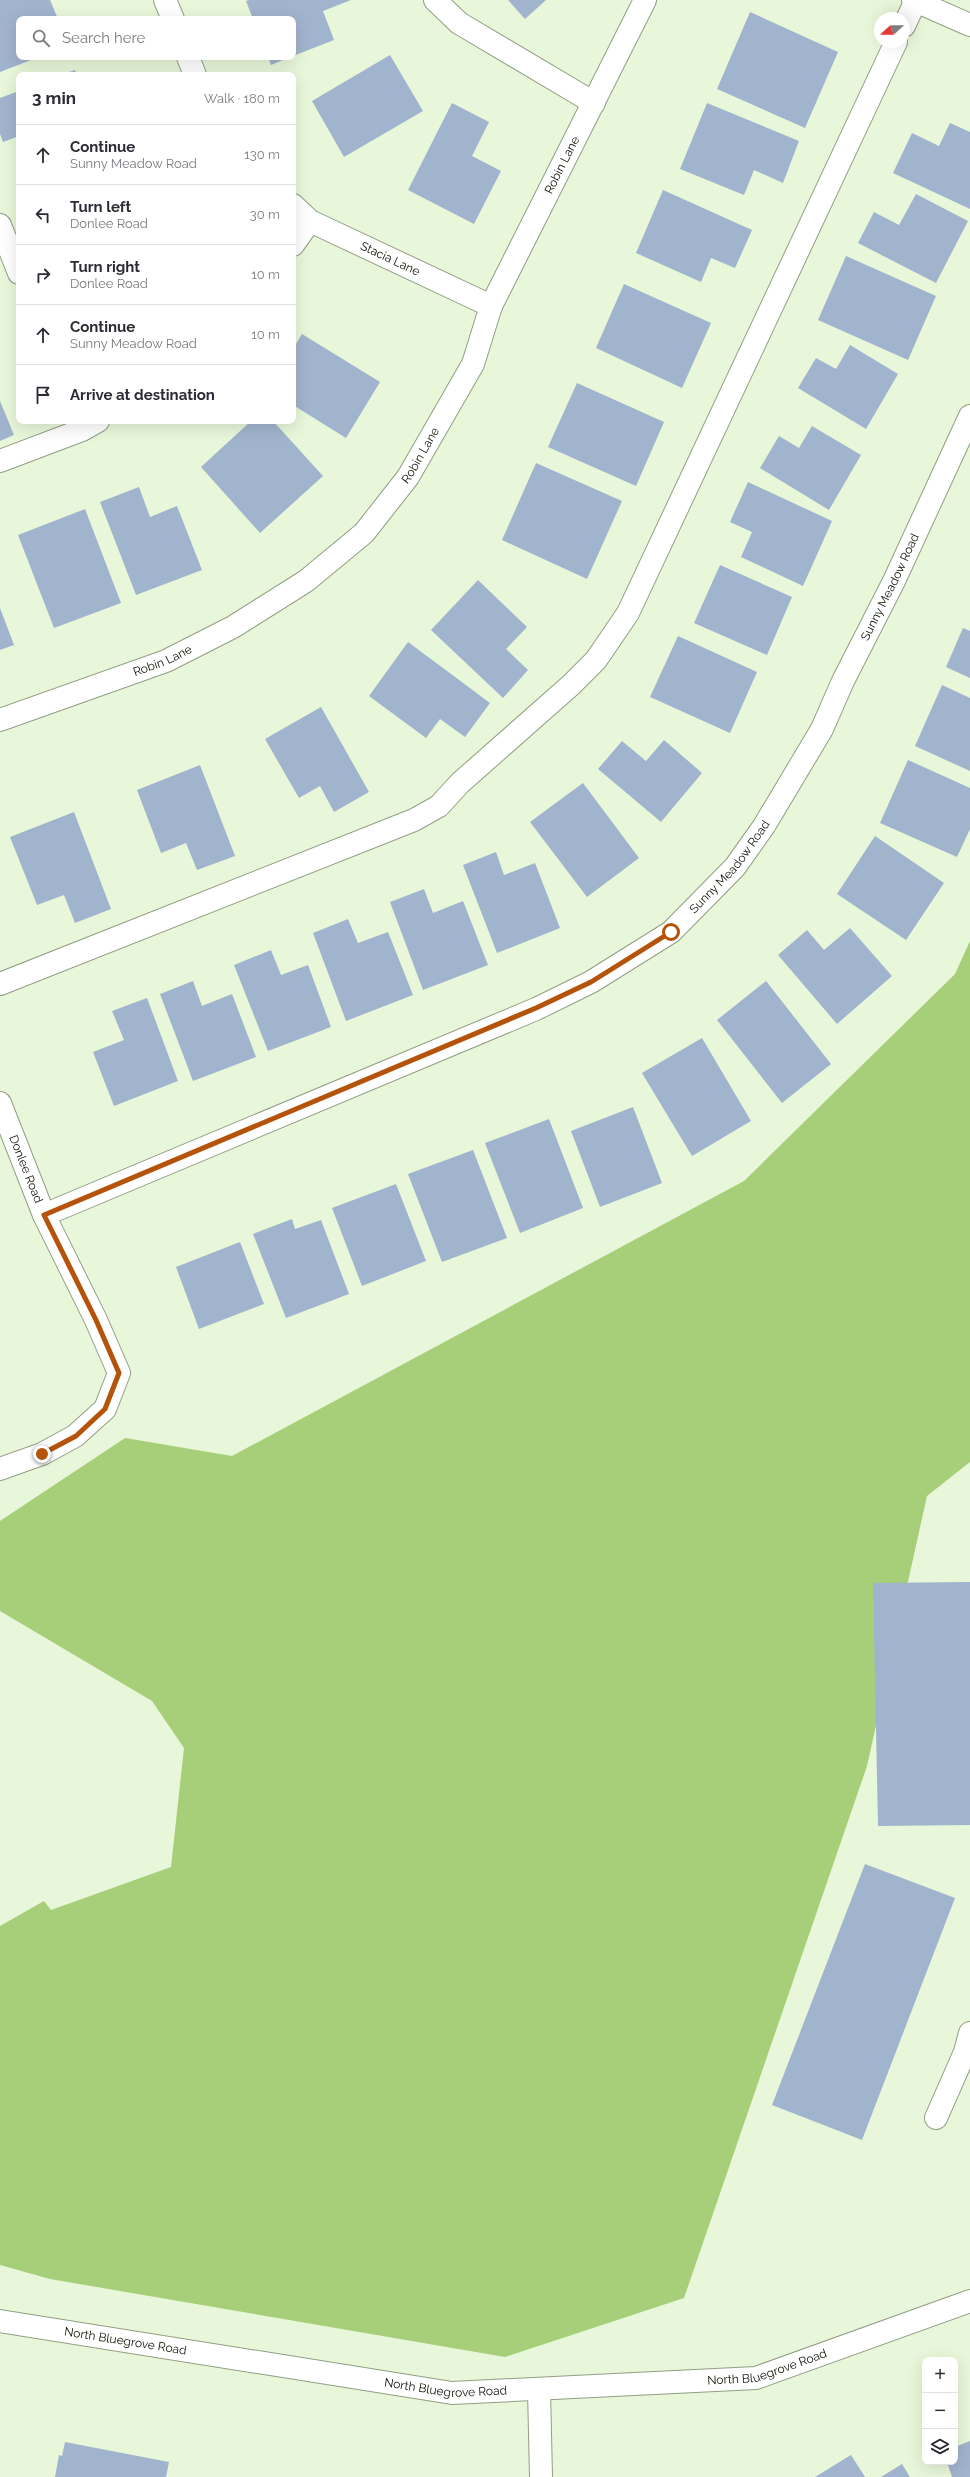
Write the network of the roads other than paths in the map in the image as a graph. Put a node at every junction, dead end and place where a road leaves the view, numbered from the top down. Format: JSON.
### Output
{"nodes":[{"id":1,"x":166,"y":0,"type":"edge"},
{"id":2,"x":435,"y":0,"type":"edge"},
{"id":3,"x":645,"y":0,"type":"edge"},
{"id":4,"x":915,"y":0,"type":"edge"},
{"id":5,"x":910,"y":12,"type":"edge"},
{"id":6,"x":172,"y":16,"type":"edge"},
{"id":7,"x":970,"y":25,"type":"edge"},
{"id":8,"x":893,"y":48,"type":"edge"},
{"id":9,"x":189,"y":60,"type":"edge"},
{"id":10,"x":194,"y":72,"type":"edge"},
{"id":11,"x":594,"y":103,"type":"junction"},
{"id":12,"x":296,"y":208,"type":"edge"},
{"id":13,"x":310,"y":221,"type":"junction"},
{"id":14,"x":0,"y":225,"type":"edge"},
{"id":15,"x":296,"y":241,"type":"edge"},
{"id":16,"x":16,"y":265,"type":"edge"},
{"id":17,"x":491,"y":306,"type":"junction"},
{"id":18,"x":970,"y":416,"type":"edge"},
{"id":19,"x":86,"y":424,"type":"edge"},
{"id":20,"x":0,"y":461,"type":"edge"},
{"id":21,"x":0,"y":720,"type":"edge"},
{"id":22,"x":0,"y":984,"type":"edge"},
{"id":23,"x":0,"y":1102,"type":"edge"},
{"id":24,"x":44,"y":1215,"type":"junction"},
{"id":25,"x":0,"y":1469,"type":"edge"},
{"id":26,"x":968,"y":2045,"type":"edge"},
{"id":27,"x":936,"y":2118,"type":"dead end"},
{"id":28,"x":970,"y":2301,"type":"edge"},
{"id":29,"x":0,"y":2321,"type":"edge"},
{"id":30,"x":539,"y":2389,"type":"junction"},
{"id":31,"x":541,"y":2477,"type":"edge"}],
"edges":[{"from":1,"to":6,"type":"street"},
{"from":2,"to":11,"type":"street"},
{"from":3,"to":11,"type":"street","name":"Robin Lane"},
{"from":4,"to":5,"type":"street"},
{"from":4,"to":7,"type":"street"},
{"from":8,"to":22,"type":"street"},
{"from":9,"to":10,"type":"street"},
{"from":11,"to":17,"type":"street","name":"Robin Lane"},
{"from":12,"to":13,"type":"street","name":"Stacia Lane"},
{"from":13,"to":15,"type":"street"},
{"from":13,"to":17,"type":"street","name":"Stacia Lane"},
{"from":14,"to":16,"type":"street"},
{"from":17,"to":21,"type":"street","name":"Robin Lane"},
{"from":18,"to":24,"type":"street","name":"Sunny Meadow Road"},
{"from":19,"to":20,"type":"street"},
{"from":23,"to":24,"type":"street","name":"Donlee Road"},
{"from":24,"to":25,"type":"street","name":"Donlee Road"},
{"from":26,"to":27,"type":"street"},
{"from":28,"to":30,"type":"street","name":"North Bluegrove Road"},
{"from":29,"to":30,"type":"street","name":"North Bluegrove Road"},
{"from":30,"to":31,"type":"street"}]}
